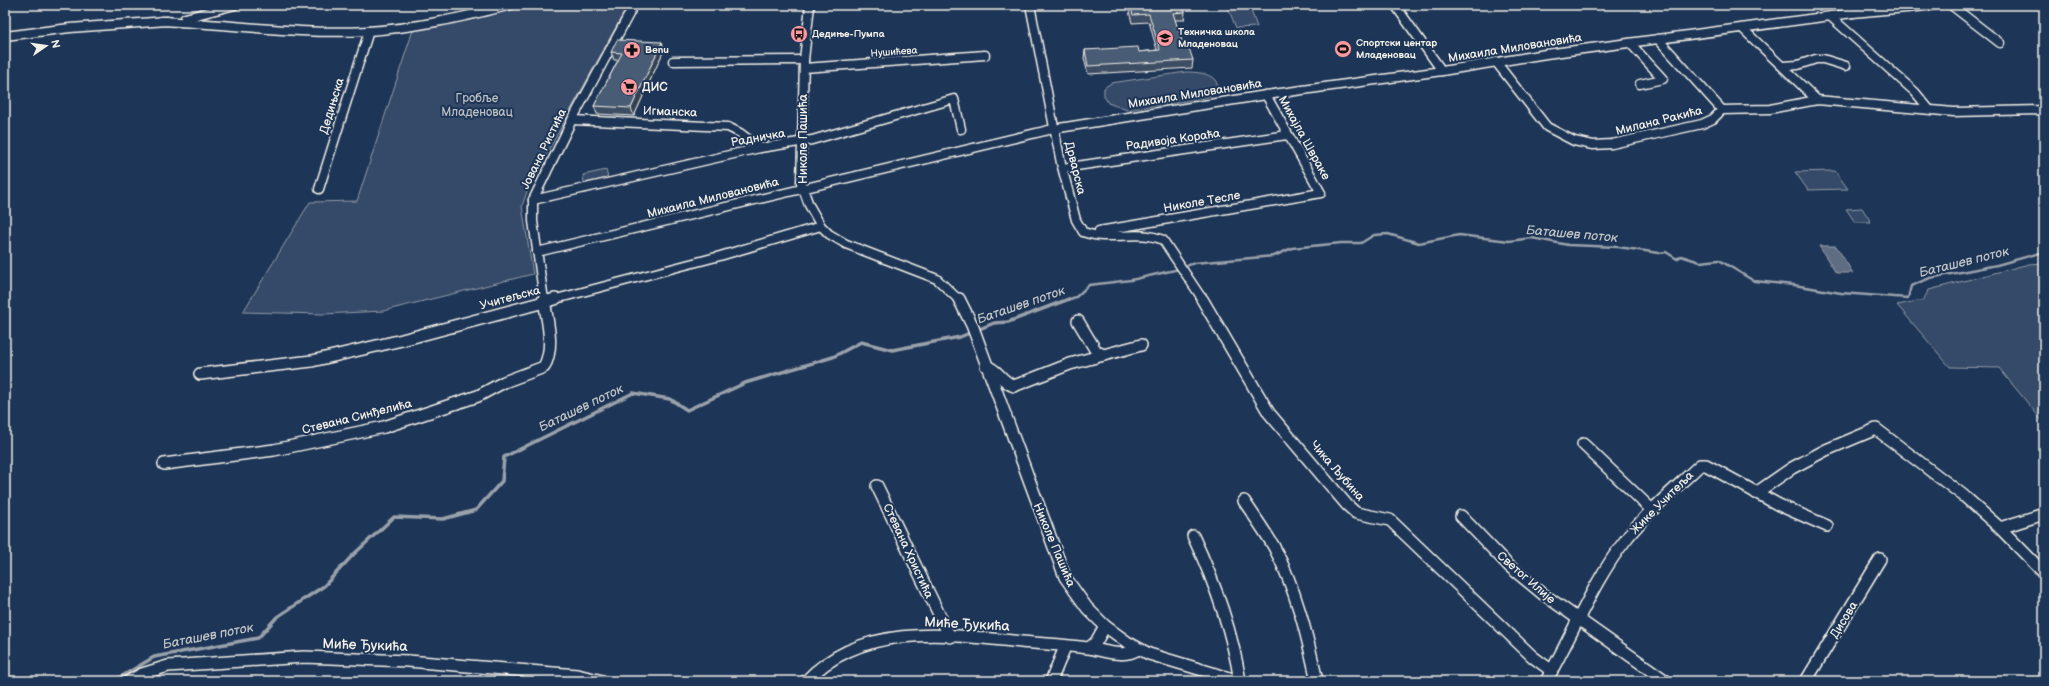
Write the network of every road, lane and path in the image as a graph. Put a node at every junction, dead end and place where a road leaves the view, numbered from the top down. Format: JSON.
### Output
{"nodes":[{"id":1,"x":235,"y":5,"type":"edge"},
{"id":2,"x":511,"y":5,"type":"edge"},
{"id":3,"x":634,"y":5,"type":"edge"},
{"id":4,"x":810,"y":5,"type":"edge"},
{"id":5,"x":1030,"y":5,"type":"edge"},
{"id":6,"x":1396,"y":5,"type":"edge"},
{"id":7,"x":1844,"y":5,"type":"edge"},
{"id":8,"x":1938,"y":5,"type":"edge"},
{"id":9,"x":1951,"y":5,"type":"edge"},
{"id":10,"x":223,"y":9,"type":"junction"},
{"id":11,"x":1853,"y":13,"type":"junction"},
{"id":12,"x":1831,"y":16,"type":"junction"},
{"id":13,"x":161,"y":21,"type":"junction"},
{"id":14,"x":222,"y":24,"type":"junction"},
{"id":15,"x":1742,"y":28,"type":"junction"},
{"id":16,"x":369,"y":31,"type":"junction"},
{"id":17,"x":5,"y":36,"type":"edge"},
{"id":18,"x":1658,"y":39,"type":"junction"},
{"id":19,"x":1630,"y":43,"type":"junction"},
{"id":20,"x":2000,"y":43,"type":"dead end"},
{"id":21,"x":985,"y":55,"type":"dead end"},
{"id":22,"x":673,"y":62,"type":"dead end"},
{"id":23,"x":1496,"y":62,"type":"junction"},
{"id":24,"x":804,"y":64,"type":"junction"},
{"id":25,"x":1783,"y":66,"type":"junction"},
{"id":26,"x":1846,"y":66,"type":"dead end"},
{"id":27,"x":1442,"y":71,"type":"junction"},
{"id":28,"x":1640,"y":84,"type":"dead end"},
{"id":29,"x":1266,"y":95,"type":"junction"},
{"id":30,"x":1817,"y":100,"type":"junction"},
{"id":31,"x":1929,"y":109,"type":"junction"},
{"id":32,"x":1722,"y":110,"type":"junction"},
{"id":33,"x":2044,"y":110,"type":"edge"},
{"id":34,"x":572,"y":120,"type":"junction"},
{"id":35,"x":961,"y":129,"type":"dead end"},
{"id":36,"x":1053,"y":129,"type":"junction"},
{"id":37,"x":1287,"y":135,"type":"junction"},
{"id":38,"x":801,"y":142,"type":"junction"},
{"id":39,"x":760,"y":148,"type":"junction"},
{"id":40,"x":1063,"y":168,"type":"junction"},
{"id":41,"x":802,"y":188,"type":"junction"},
{"id":42,"x":319,"y":189,"type":"dead end"},
{"id":43,"x":1321,"y":193,"type":"joint"},
{"id":44,"x":533,"y":200,"type":"junction"},
{"id":45,"x":821,"y":226,"type":"junction"},
{"id":46,"x":1087,"y":233,"type":"junction"},
{"id":47,"x":537,"y":252,"type":"junction"},
{"id":48,"x":544,"y":303,"type":"junction"},
{"id":49,"x":1078,"y":321,"type":"dead end"},
{"id":50,"x":550,"y":340,"type":"joint"},
{"id":51,"x":1141,"y":345,"type":"dead end"},
{"id":52,"x":1103,"y":355,"type":"junction"},
{"id":53,"x":986,"y":366,"type":"junction"},
{"id":54,"x":200,"y":374,"type":"dead end"},
{"id":55,"x":1583,"y":444,"type":"dead end"},
{"id":56,"x":164,"y":464,"type":"dead end"},
{"id":57,"x":877,"y":486,"type":"dead end"},
{"id":58,"x":1756,"y":493,"type":"junction"},
{"id":59,"x":1244,"y":501,"type":"dead end"},
{"id":60,"x":1652,"y":510,"type":"junction"},
{"id":61,"x":2044,"y":514,"type":"edge"},
{"id":62,"x":1461,"y":516,"type":"dead end"},
{"id":63,"x":1827,"y":526,"type":"dead end"},
{"id":64,"x":2000,"y":528,"type":"junction"},
{"id":65,"x":1193,"y":536,"type":"dead end"},
{"id":66,"x":1880,"y":558,"type":"dead end"},
{"id":67,"x":2044,"y":573,"type":"edge"},
{"id":68,"x":1578,"y":620,"type":"junction"},
{"id":69,"x":1105,"y":626,"type":"junction"},
{"id":70,"x":950,"y":636,"type":"junction"},
{"id":71,"x":1065,"y":647,"type":"junction"},
{"id":72,"x":1089,"y":648,"type":"junction"},
{"id":73,"x":1138,"y":649,"type":"junction"},
{"id":74,"x":1549,"y":676,"type":"edge"},
{"id":75,"x":129,"y":681,"type":"edge"},
{"id":76,"x":603,"y":681,"type":"edge"},
{"id":77,"x":806,"y":681,"type":"edge"},
{"id":78,"x":1051,"y":681,"type":"edge"},
{"id":79,"x":1240,"y":681,"type":"edge"},
{"id":80,"x":1317,"y":681,"type":"edge"},
{"id":81,"x":1666,"y":681,"type":"edge"},
{"id":82,"x":1806,"y":681,"type":"edge"}],
"edges":[{"from":1,"to":10,"type":"street"},
{"from":2,"to":16,"type":"street"},
{"from":3,"to":34,"type":"street","name":"Јована Ристића"},
{"from":4,"to":24,"type":"street","name":"Николе Пашића"},
{"from":5,"to":36,"type":"street","name":"Дрварска"},
{"from":6,"to":27,"type":"street"},
{"from":7,"to":11,"type":"street"},
{"from":8,"to":11,"type":"street","name":"Михаила Миловановића"},
{"from":9,"to":20,"type":"street"},
{"from":10,"to":13,"type":"street"},
{"from":10,"to":14,"type":"street"},
{"from":11,"to":12,"type":"street","name":"Михаила Миловановића"},
{"from":12,"to":15,"type":"street","name":"Михаила Миловановића"},
{"from":12,"to":31,"type":"street"},
{"from":13,"to":14,"type":"street"},
{"from":13,"to":17,"type":"street"},
{"from":14,"to":16,"type":"street"},
{"from":15,"to":18,"type":"street","name":"Михаила Миловановића"},
{"from":15,"to":25,"type":"street"},
{"from":16,"to":42,"type":"street","name":"Дедињска"},
{"from":18,"to":19,"type":"street","name":"Михаила Миловановића"},
{"from":18,"to":32,"type":"street"},
{"from":19,"to":23,"type":"street","name":"Михаила Миловановића"},
{"from":19,"to":28,"type":"street"},
{"from":21,"to":24,"type":"street","name":"Нушићева"},
{"from":22,"to":24,"type":"street","name":"Нушићева"},
{"from":23,"to":27,"type":"street","name":"Михаила Миловановића"},
{"from":23,"to":32,"type":"street","name":"Милана Ракића"},
{"from":24,"to":38,"type":"street","name":"Николе Пашића"},
{"from":25,"to":26,"type":"street"},
{"from":25,"to":30,"type":"street"},
{"from":27,"to":29,"type":"street","name":"Михаила Миловановића"},
{"from":29,"to":36,"type":"street","name":"Михаила Миловановића"},
{"from":29,"to":37,"type":"street","name":"Михајла Швраке"},
{"from":30,"to":31,"type":"street"},
{"from":30,"to":32,"type":"street"},
{"from":31,"to":33,"type":"street"},
{"from":34,"to":39,"type":"street","name":"Игманска"},
{"from":34,"to":44,"type":"street","name":"Јована Ристића"},
{"from":35,"to":38,"type":"street","name":"Радничка"},
{"from":36,"to":40,"type":"street","name":"Дрварска"},
{"from":36,"to":41,"type":"street","name":"Михаила Миловановића"},
{"from":37,"to":40,"type":"street","name":"Радивоја Кораћа"},
{"from":37,"to":43,"type":"street","name":"Михајла Швраке"},
{"from":38,"to":39,"type":"street","name":"Радничка"},
{"from":38,"to":41,"type":"street","name":"Николе Пашића"},
{"from":39,"to":44,"type":"street","name":"Радничка"},
{"from":40,"to":46,"type":"street","name":"Дрварска"},
{"from":41,"to":45,"type":"street","name":"Николе Пашића"},
{"from":41,"to":47,"type":"street","name":"Михаила Миловановића"},
{"from":43,"to":46,"type":"street","name":"Николе Тесле"},
{"from":44,"to":47,"type":"street","name":"Јована Ристића"},
{"from":45,"to":48,"type":"street","name":"Учитељска"},
{"from":45,"to":53,"type":"street","name":"Николе Пашића"},
{"from":46,"to":74,"type":"street","name":"Чика Љубина"},
{"from":47,"to":48,"type":"street","name":"Јована Ристића"},
{"from":48,"to":50,"type":"street","name":"Јована Ристића"},
{"from":48,"to":54,"type":"street","name":"Учитељска"},
{"from":49,"to":52,"type":"street"},
{"from":50,"to":56,"type":"street","name":"Стевана Синђелића"},
{"from":51,"to":52,"type":"street"},
{"from":52,"to":53,"type":"street"},
{"from":53,"to":69,"type":"street","name":"Николе Пашића"},
{"from":55,"to":60,"type":"street"},
{"from":57,"to":70,"type":"street","name":"Стевана Христића"},
{"from":58,"to":60,"type":"street","name":"Жике Учитеља"},
{"from":58,"to":63,"type":"street","name":"Жике Учитеља"},
{"from":58,"to":64,"type":"street"},
{"from":59,"to":80,"type":"street"},
{"from":60,"to":68,"type":"street","name":"Жике Учитеља"},
{"from":61,"to":64,"type":"street"},
{"from":62,"to":68,"type":"street","name":"Светог Илије"},
{"from":64,"to":67,"type":"street"},
{"from":65,"to":79,"type":"street"},
{"from":66,"to":82,"type":"street","name":"Дисова"},
{"from":68,"to":74,"type":"street","name":"Жике Учитеља"},
{"from":68,"to":81,"type":"street"},
{"from":69,"to":72,"type":"street"},
{"from":69,"to":73,"type":"street","name":"Николе Пашића"},
{"from":70,"to":71,"type":"street","name":"Миће Ђукића"},
{"from":70,"to":77,"type":"street","name":"Миће Ђукића"},
{"from":71,"to":72,"type":"street","name":"Миће Ђукића"},
{"from":71,"to":78,"type":"street"},
{"from":72,"to":73,"type":"street","name":"Миће Ђукића"},
{"from":73,"to":79,"type":"street","name":"Николе Пашића"},
{"from":75,"to":76,"type":"street","name":"Миће Ђукића"}]}
